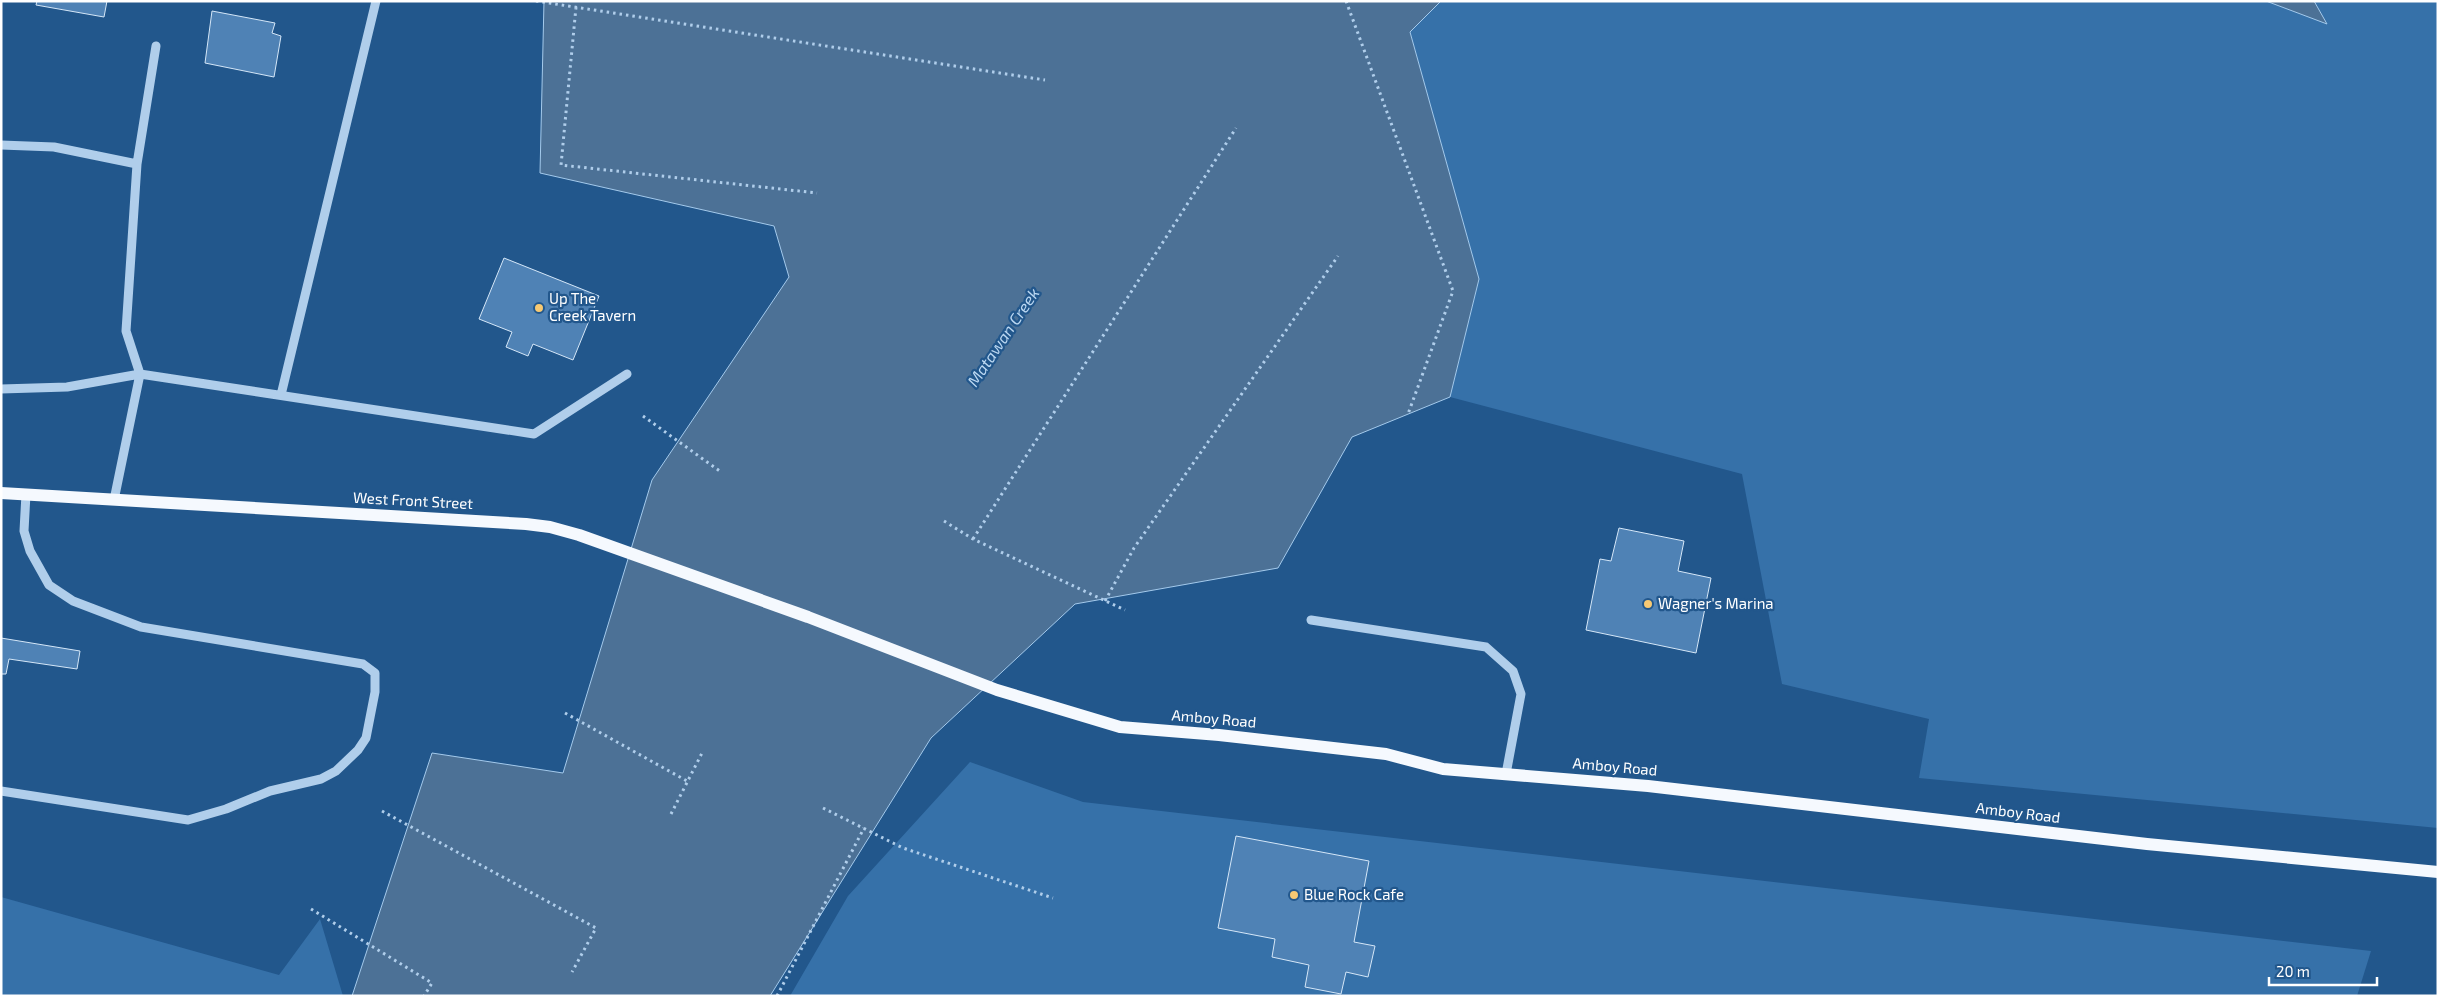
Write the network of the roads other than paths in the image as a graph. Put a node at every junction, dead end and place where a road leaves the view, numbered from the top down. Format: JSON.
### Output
{"nodes":[{"id":1,"x":376,"y":1,"type":"edge"},
{"id":2,"x":156,"y":46,"type":"dead end"},
{"id":3,"x":1,"y":144,"type":"edge"},
{"id":4,"x":137,"y":164,"type":"junction"},
{"id":5,"x":140,"y":374,"type":"junction"},
{"id":6,"x":626,"y":374,"type":"dead end"},
{"id":7,"x":1,"y":389,"type":"edge"},
{"id":8,"x":281,"y":395,"type":"junction"},
{"id":9,"x":1,"y":493,"type":"edge"},
{"id":10,"x":26,"y":494,"type":"junction"},
{"id":11,"x":114,"y":500,"type":"junction"},
{"id":12,"x":808,"y":617,"type":"joint"},
{"id":13,"x":1311,"y":620,"type":"dead end"},
{"id":14,"x":1506,"y":774,"type":"junction"},
{"id":15,"x":1,"y":791,"type":"edge"},
{"id":16,"x":2438,"y":872,"type":"edge"}],
"edges":[{"from":1,"to":8,"type":"lane"},
{"from":2,"to":4,"type":"lane"},
{"from":3,"to":4,"type":"lane"},
{"from":4,"to":5,"type":"lane"},
{"from":5,"to":7,"type":"lane"},
{"from":5,"to":8,"type":"lane"},
{"from":5,"to":11,"type":"lane"},
{"from":6,"to":8,"type":"lane"},
{"from":9,"to":10,"type":"main road","name":"West Front Street"},
{"from":10,"to":11,"type":"main road","name":"West Front Street"},
{"from":10,"to":15,"type":"lane"},
{"from":11,"to":12,"type":"main road","name":"West Front Street"},
{"from":12,"to":14,"type":"main road","name":"Amboy Road"},
{"from":13,"to":14,"type":"lane"},
{"from":14,"to":16,"type":"main road","name":"Amboy Road"}]}
